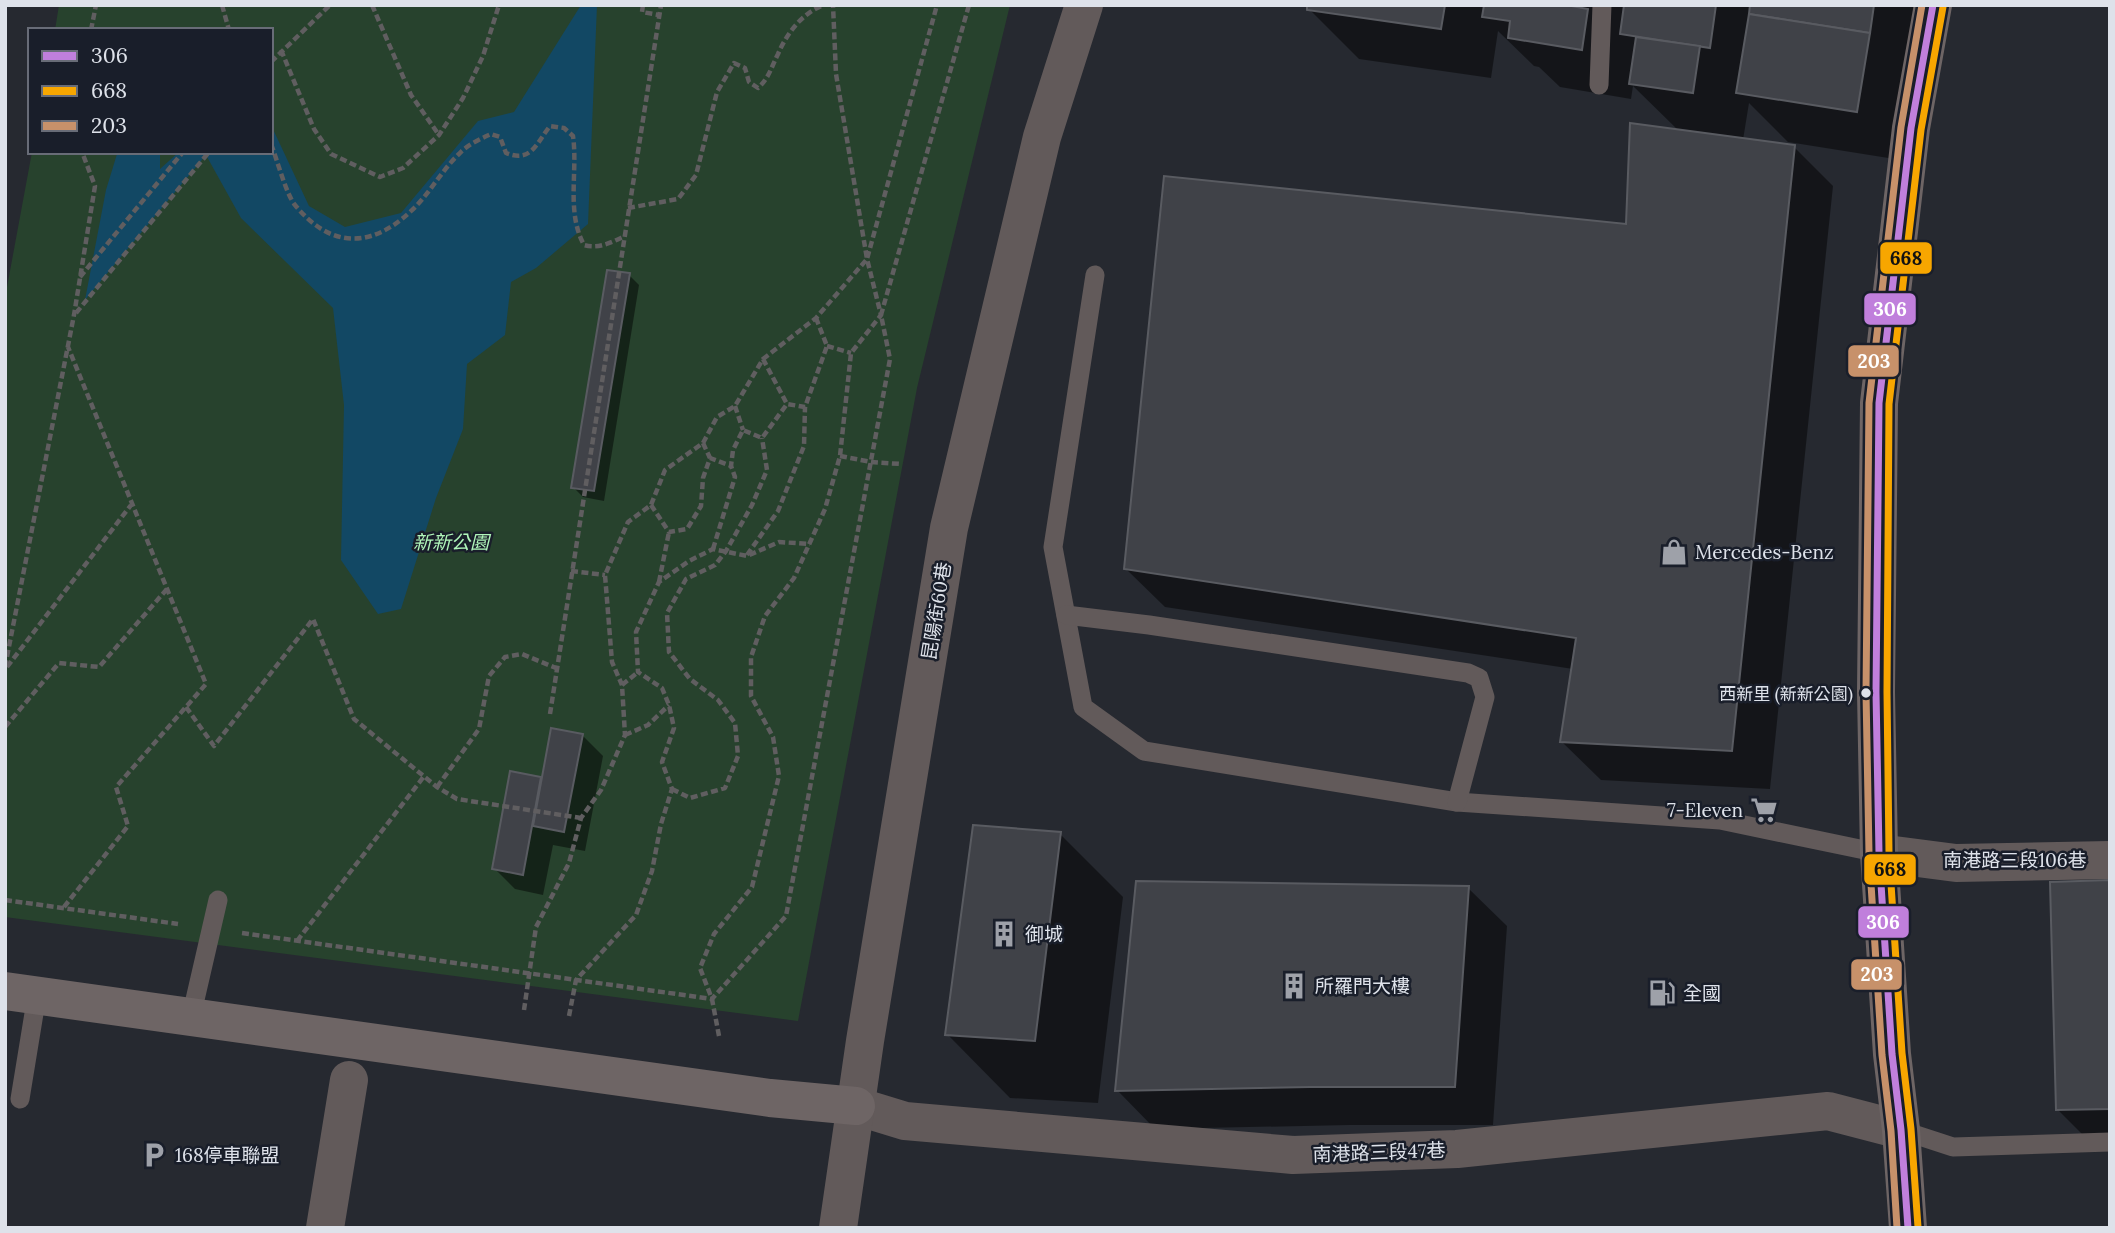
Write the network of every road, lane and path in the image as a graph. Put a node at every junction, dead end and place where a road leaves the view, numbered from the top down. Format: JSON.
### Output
{"nodes":[{"id":1,"x":96,"y":5,"type":"edge"},
{"id":2,"x":222,"y":5,"type":"edge"},
{"id":3,"x":330,"y":5,"type":"edge"},
{"id":4,"x":372,"y":5,"type":"edge"},
{"id":5,"x":499,"y":5,"type":"edge"},
{"id":6,"x":643,"y":5,"type":"edge"},
{"id":7,"x":661,"y":5,"type":"edge"},
{"id":8,"x":824,"y":5,"type":"edge"},
{"id":9,"x":833,"y":5,"type":"edge"},
{"id":10,"x":937,"y":5,"type":"edge"},
{"id":11,"x":969,"y":5,"type":"edge"},
{"id":12,"x":1084,"y":5,"type":"edge"},
{"id":13,"x":1602,"y":5,"type":"edge"},
{"id":14,"x":1933,"y":5,"type":"edge"},
{"id":15,"x":659,"y":15,"type":"junction"},
{"id":16,"x":91,"y":28,"type":"edge"},
{"id":17,"x":228,"y":28,"type":"edge"},
{"id":18,"x":281,"y":50,"type":"junction"},
{"id":19,"x":273,"y":60,"type":"edge"},
{"id":20,"x":1598,"y":85,"type":"dead end"},
{"id":21,"x":439,"y":135,"type":"junction"},
{"id":22,"x":273,"y":149,"type":"edge"},
{"id":23,"x":83,"y":154,"type":"edge"},
{"id":24,"x":181,"y":154,"type":"edge"},
{"id":25,"x":207,"y":154,"type":"edge"},
{"id":26,"x":628,"y":208,"type":"junction"},
{"id":27,"x":623,"y":237,"type":"junction"},
{"id":28,"x":866,"y":259,"type":"junction"},
{"id":29,"x":1095,"y":275,"type":"dead end"},
{"id":30,"x":80,"y":277,"type":"dead end"},
{"id":31,"x":74,"y":315,"type":"junction"},
{"id":32,"x":881,"y":315,"type":"junction"},
{"id":33,"x":816,"y":318,"type":"junction"},
{"id":34,"x":827,"y":345,"type":"junction"},
{"id":35,"x":68,"y":347,"type":"junction"},
{"id":36,"x":851,"y":353,"type":"junction"},
{"id":37,"x":762,"y":359,"type":"junction"},
{"id":38,"x":787,"y":404,"type":"junction"},
{"id":39,"x":735,"y":406,"type":"junction"},
{"id":40,"x":805,"y":407,"type":"junction"},
{"id":41,"x":743,"y":430,"type":"junction"},
{"id":42,"x":762,"y":438,"type":"junction"},
{"id":43,"x":703,"y":443,"type":"junction"},
{"id":44,"x":839,"y":456,"type":"junction"},
{"id":45,"x":710,"y":458,"type":"junction"},
{"id":46,"x":871,"y":462,"type":"junction"},
{"id":47,"x":901,"y":464,"type":"dead end"},
{"id":48,"x":731,"y":466,"type":"junction"},
{"id":49,"x":132,"y":504,"type":"junction"},
{"id":50,"x":652,"y":505,"type":"junction"},
{"id":51,"x":669,"y":532,"type":"junction"},
{"id":52,"x":810,"y":544,"type":"junction"},
{"id":53,"x":713,"y":550,"type":"junction"},
{"id":54,"x":726,"y":551,"type":"junction"},
{"id":55,"x":747,"y":556,"type":"junction"},
{"id":56,"x":571,"y":571,"type":"junction"},
{"id":57,"x":605,"y":575,"type":"junction"},
{"id":58,"x":659,"y":582,"type":"junction"},
{"id":59,"x":167,"y":589,"type":"junction"},
{"id":60,"x":1066,"y":615,"type":"junction"},
{"id":61,"x":5,"y":668,"type":"edge"},
{"id":62,"x":556,"y":668,"type":"junction"},
{"id":63,"x":638,"y":672,"type":"junction"},
{"id":64,"x":622,"y":685,"type":"junction"},
{"id":65,"x":669,"y":705,"type":"junction"},
{"id":66,"x":186,"y":707,"type":"junction"},
{"id":67,"x":550,"y":714,"type":"dead end"},
{"id":68,"x":5,"y":727,"type":"edge"},
{"id":69,"x":625,"y":735,"type":"junction"},
{"id":70,"x":425,"y":775,"type":"junction"},
{"id":71,"x":437,"y":787,"type":"junction"},
{"id":72,"x":672,"y":789,"type":"junction"},
{"id":73,"x":1457,"y":802,"type":"junction"},
{"id":74,"x":581,"y":818,"type":"junction"},
{"id":75,"x":1880,"y":853,"type":"junction"},
{"id":76,"x":2110,"y":860,"type":"edge"},
{"id":77,"x":5,"y":900,"type":"edge"},
{"id":78,"x":218,"y":900,"type":"dead end"},
{"id":79,"x":64,"y":908,"type":"junction"},
{"id":80,"x":212,"y":929,"type":"junction"},
{"id":81,"x":297,"y":941,"type":"junction"},
{"id":82,"x":530,"y":973,"type":"junction"},
{"id":83,"x":576,"y":980,"type":"junction"},
{"id":84,"x":21,"y":993,"type":"edge"},
{"id":85,"x":712,"y":999,"type":"junction"},
{"id":86,"x":524,"y":1010,"type":"dead end"},
{"id":87,"x":569,"y":1016,"type":"dead end"},
{"id":88,"x":191,"y":1017,"type":"junction"},
{"id":89,"x":719,"y":1036,"type":"dead end"},
{"id":90,"x":349,"y":1080,"type":"dead end"},
{"id":91,"x":20,"y":1098,"type":"dead end"},
{"id":92,"x":856,"y":1106,"type":"junction"},
{"id":93,"x":1901,"y":1130,"type":"junction"},
{"id":94,"x":2110,"y":1142,"type":"edge"},
{"id":95,"x":325,"y":1228,"type":"edge"},
{"id":96,"x":838,"y":1228,"type":"edge"},
{"id":97,"x":1908,"y":1228,"type":"edge"}],
"edges":[{"from":1,"to":16,"type":"path"},
{"from":2,"to":17,"type":"path"},
{"from":3,"to":18,"type":"path"},
{"from":4,"to":21,"type":"path"},
{"from":5,"to":21,"type":"path"},
{"from":6,"to":15,"type":"path"},
{"from":7,"to":15,"type":"path"},
{"from":8,"to":26,"type":"path"},
{"from":9,"to":28,"type":"path"},
{"from":10,"to":28,"type":"path"},
{"from":11,"to":32,"type":"path"},
{"from":12,"to":92,"type":"street","name":"昆陽街60巷"},
{"from":13,"to":20,"type":"lane"},
{"from":14,"to":75,"type":"main road"},
{"from":15,"to":26,"type":"path"},
{"from":18,"to":19,"type":"path"},
{"from":18,"to":21,"type":"path"},
{"from":22,"to":27,"type":"path"},
{"from":23,"to":31,"type":"path"},
{"from":24,"to":30,"type":"path","bridge":true},
{"from":25,"to":31,"type":"path"},
{"from":26,"to":27,"type":"path"},
{"from":27,"to":56,"type":"path"},
{"from":28,"to":32,"type":"path"},
{"from":28,"to":33,"type":"path"},
{"from":29,"to":60,"type":"lane"},
{"from":31,"to":35,"type":"path"},
{"from":32,"to":36,"type":"path"},
{"from":32,"to":46,"type":"path"},
{"from":33,"to":34,"type":"path"},
{"from":33,"to":37,"type":"path"},
{"from":34,"to":36,"type":"path"},
{"from":34,"to":40,"type":"path"},
{"from":35,"to":49,"type":"path"},
{"from":35,"to":61,"type":"path"},
{"from":36,"to":44,"type":"path"},
{"from":37,"to":38,"type":"path"},
{"from":37,"to":39,"type":"path"},
{"from":38,"to":40,"type":"path"},
{"from":38,"to":42,"type":"path"},
{"from":39,"to":41,"type":"path"},
{"from":39,"to":43,"type":"path"},
{"from":40,"to":55,"type":"path"},
{"from":41,"to":42,"type":"path"},
{"from":41,"to":48,"type":"path"},
{"from":42,"to":54,"type":"path"},
{"from":43,"to":45,"type":"path"},
{"from":43,"to":50,"type":"path"},
{"from":44,"to":46,"type":"path"},
{"from":44,"to":52,"type":"path"},
{"from":45,"to":48,"type":"path"},
{"from":45,"to":51,"type":"path"},
{"from":46,"to":47,"type":"path"},
{"from":46,"to":85,"type":"path"},
{"from":48,"to":53,"type":"path"},
{"from":49,"to":59,"type":"path"},
{"from":49,"to":61,"type":"path"},
{"from":50,"to":51,"type":"path"},
{"from":50,"to":57,"type":"path"},
{"from":51,"to":58,"type":"path"},
{"from":52,"to":55,"type":"path"},
{"from":52,"to":85,"type":"path"},
{"from":53,"to":54,"type":"path"},
{"from":53,"to":58,"type":"path"},
{"from":54,"to":55,"type":"path"},
{"from":54,"to":72,"type":"path"},
{"from":56,"to":57,"type":"path"},
{"from":56,"to":62,"type":"path"},
{"from":57,"to":64,"type":"path"},
{"from":58,"to":63,"type":"path"},
{"from":59,"to":66,"type":"path"},
{"from":59,"to":68,"type":"path"},
{"from":60,"to":73,"type":"lane"},
{"from":60,"to":73,"type":"lane"},
{"from":62,"to":67,"type":"path"},
{"from":62,"to":71,"type":"path"},
{"from":63,"to":64,"type":"path"},
{"from":63,"to":65,"type":"path"},
{"from":64,"to":69,"type":"path"},
{"from":65,"to":69,"type":"path"},
{"from":65,"to":72,"type":"path"},
{"from":66,"to":70,"type":"path"},
{"from":66,"to":79,"type":"path"},
{"from":69,"to":74,"type":"path"},
{"from":70,"to":71,"type":"path"},
{"from":70,"to":81,"type":"path"},
{"from":71,"to":74,"type":"path"},
{"from":72,"to":83,"type":"path"},
{"from":73,"to":75,"type":"lane"},
{"from":74,"to":82,"type":"path"},
{"from":75,"to":76,"type":"street","name":"南港路三段106巷"},
{"from":75,"to":93,"type":"main road"},
{"from":77,"to":79,"type":"path"},
{"from":78,"to":80,"type":"lane"},
{"from":79,"to":80,"type":"path"},
{"from":80,"to":81,"type":"path"},
{"from":80,"to":88,"type":"lane"},
{"from":81,"to":82,"type":"path"},
{"from":82,"to":83,"type":"path"},
{"from":82,"to":86,"type":"path"},
{"from":83,"to":85,"type":"path"},
{"from":83,"to":87,"type":"path"},
{"from":84,"to":88,"type":"main road"},
{"from":84,"to":91,"type":"lane"},
{"from":85,"to":89,"type":"path"},
{"from":88,"to":92,"type":"main road"},
{"from":90,"to":95,"type":"street"},
{"from":92,"to":93,"type":"street","name":"南港路三段47巷"},
{"from":92,"to":96,"type":"street","name":"昆陽街60巷"},
{"from":93,"to":94,"type":"lane"},
{"from":93,"to":97,"type":"main road"}]}
